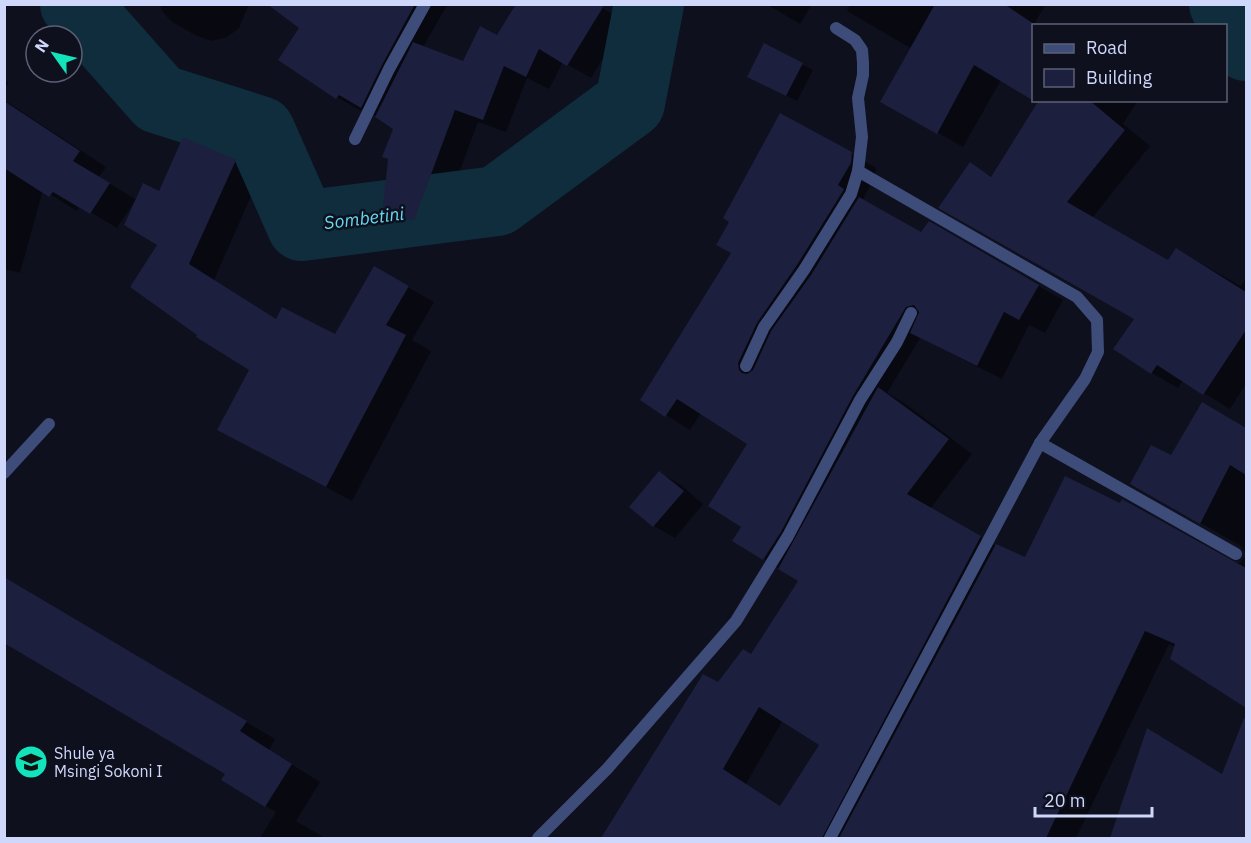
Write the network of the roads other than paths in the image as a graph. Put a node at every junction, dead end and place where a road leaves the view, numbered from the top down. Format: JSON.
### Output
{"nodes":[{"id":1,"x":425,"y":4,"type":"edge"},
{"id":2,"x":836,"y":28,"type":"dead end"},
{"id":3,"x":355,"y":139,"type":"dead end"},
{"id":4,"x":858,"y":171,"type":"junction"},
{"id":5,"x":911,"y":313,"type":"dead end"},
{"id":6,"x":746,"y":366,"type":"dead end"},
{"id":7,"x":49,"y":424,"type":"dead end"},
{"id":8,"x":1040,"y":443,"type":"junction"},
{"id":9,"x":4,"y":473,"type":"edge"},
{"id":10,"x":1236,"y":554,"type":"dead end"},
{"id":11,"x":538,"y":838,"type":"edge"},
{"id":12,"x":830,"y":838,"type":"edge"}],
"edges":[{"from":1,"to":3,"type":"street"},
{"from":2,"to":4,"type":"street"},
{"from":4,"to":6,"type":"street"},
{"from":4,"to":8,"type":"street"},
{"from":5,"to":11,"type":"street"},
{"from":7,"to":9,"type":"street"},
{"from":8,"to":10,"type":"street"},
{"from":8,"to":12,"type":"street"}]}
